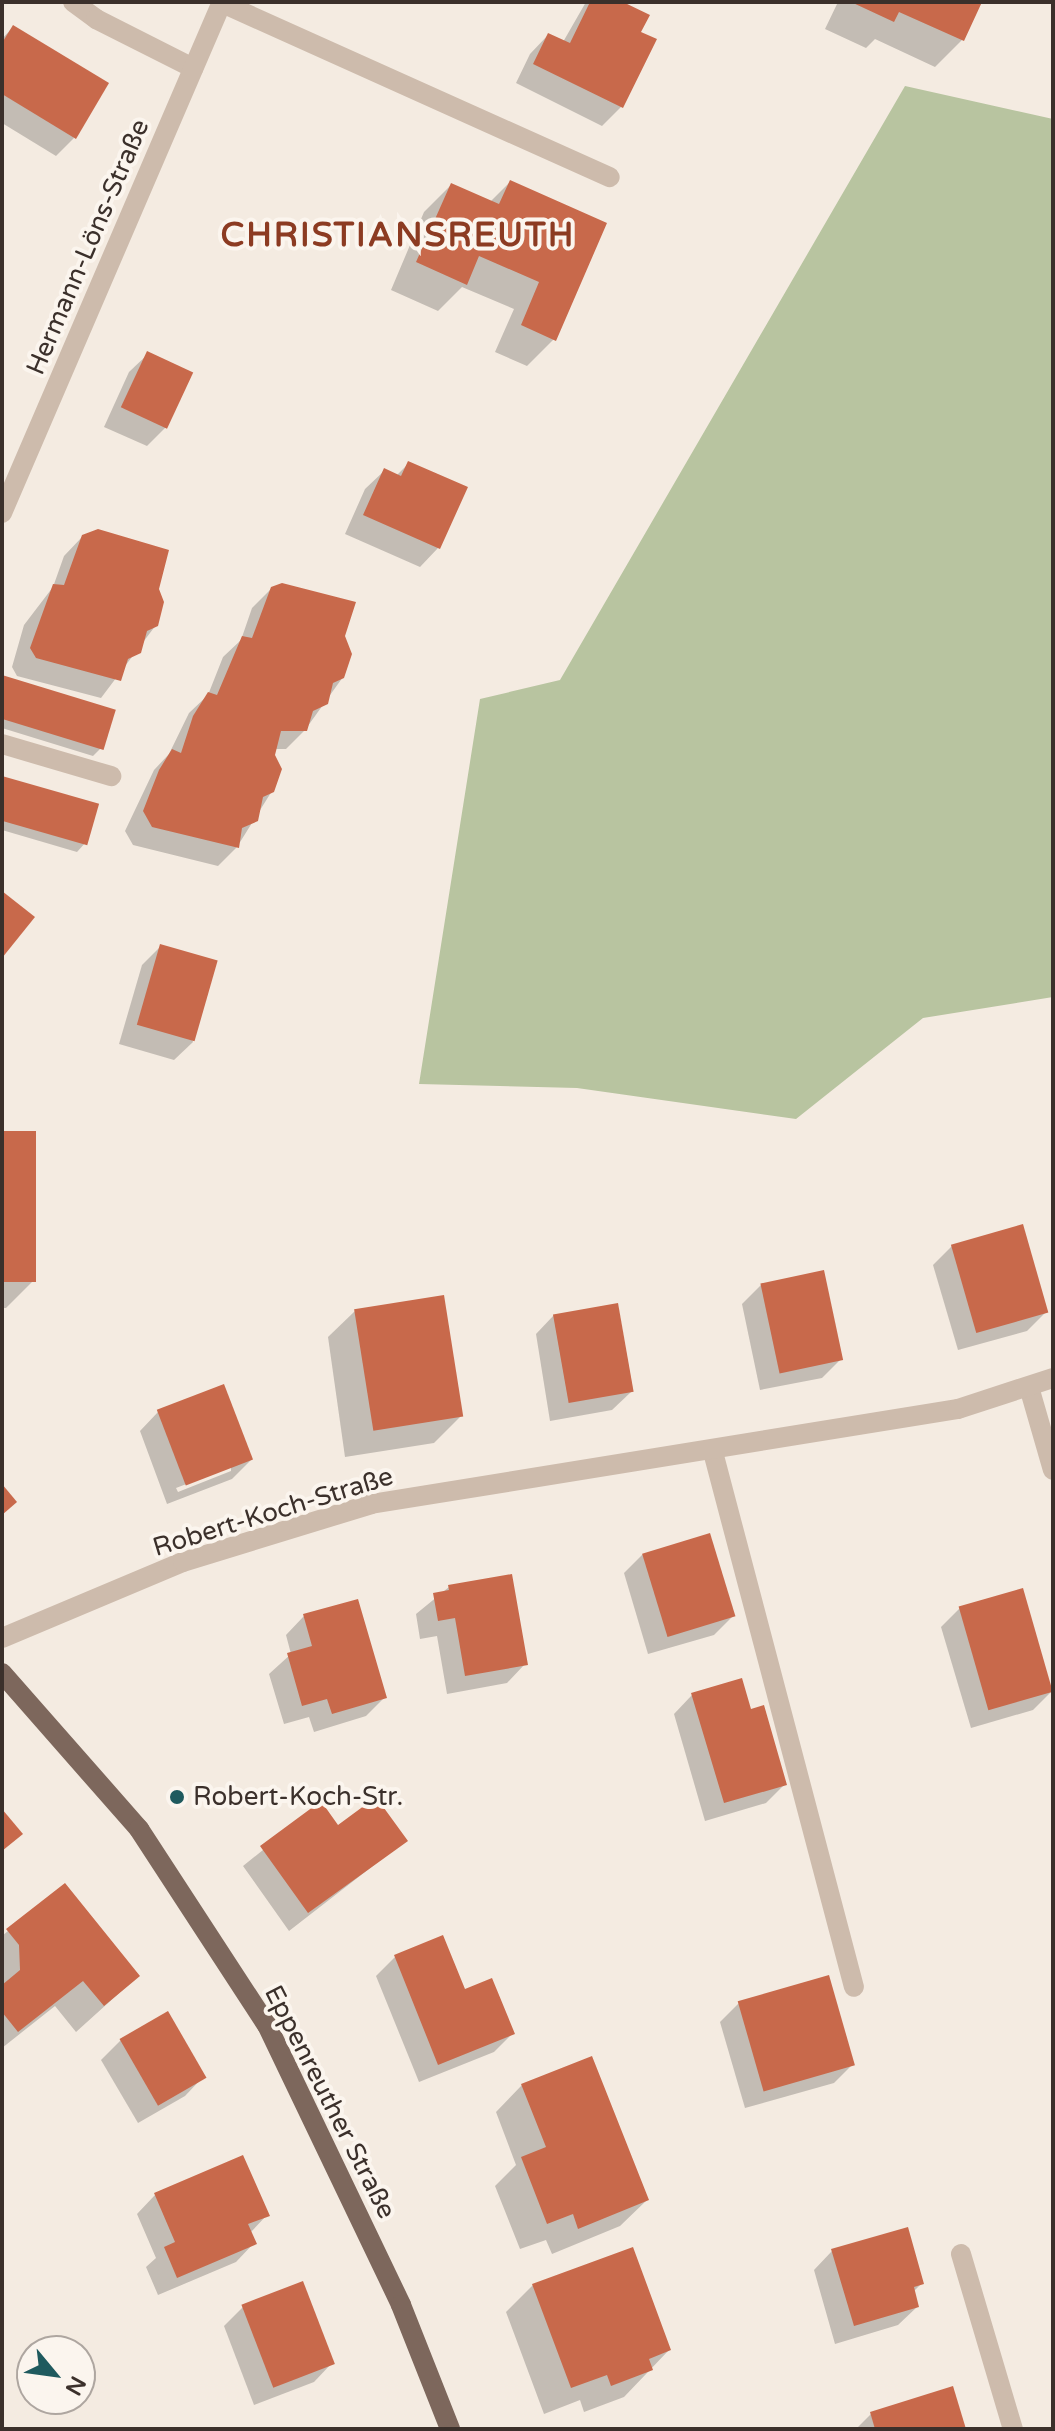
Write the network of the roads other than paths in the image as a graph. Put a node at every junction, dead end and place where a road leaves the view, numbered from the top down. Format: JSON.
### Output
{"nodes":[{"id":1,"x":73,"y":2,"type":"edge"},
{"id":2,"x":222,"y":2,"type":"edge"},
{"id":3,"x":193,"y":68,"type":"junction"},
{"id":4,"x":610,"y":177,"type":"dead end"},
{"id":5,"x":2,"y":513,"type":"edge"},
{"id":6,"x":2,"y":744,"type":"edge"},
{"id":7,"x":111,"y":776,"type":"dead end"},
{"id":8,"x":1053,"y":1378,"type":"edge"},
{"id":9,"x":1029,"y":1387,"type":"junction"},
{"id":10,"x":713,"y":1452,"type":"junction"},
{"id":11,"x":1053,"y":1470,"type":"edge"},
{"id":12,"x":2,"y":1638,"type":"edge"},
{"id":13,"x":2,"y":1673,"type":"edge"},
{"id":14,"x":854,"y":1987,"type":"dead end"},
{"id":15,"x":961,"y":2254,"type":"dead end"},
{"id":16,"x":450,"y":2429,"type":"edge"},
{"id":17,"x":1013,"y":2429,"type":"edge"}],
"edges":[{"from":1,"to":3,"type":"street"},
{"from":2,"to":3,"type":"street","name":"Hermann-Löns-Straße"},
{"from":2,"to":4,"type":"street"},
{"from":3,"to":5,"type":"street","name":"Hermann-Löns-Straße"},
{"from":6,"to":7,"type":"street"},
{"from":8,"to":9,"type":"street","name":"Robert-Koch-Straße"},
{"from":9,"to":10,"type":"street","name":"Robert-Koch-Straße"},
{"from":9,"to":11,"type":"street"},
{"from":10,"to":12,"type":"street","name":"Robert-Koch-Straße"},
{"from":10,"to":14,"type":"street"},
{"from":13,"to":16,"type":"main road","name":"Eppenreuther Straße"},
{"from":15,"to":17,"type":"street"}]}
